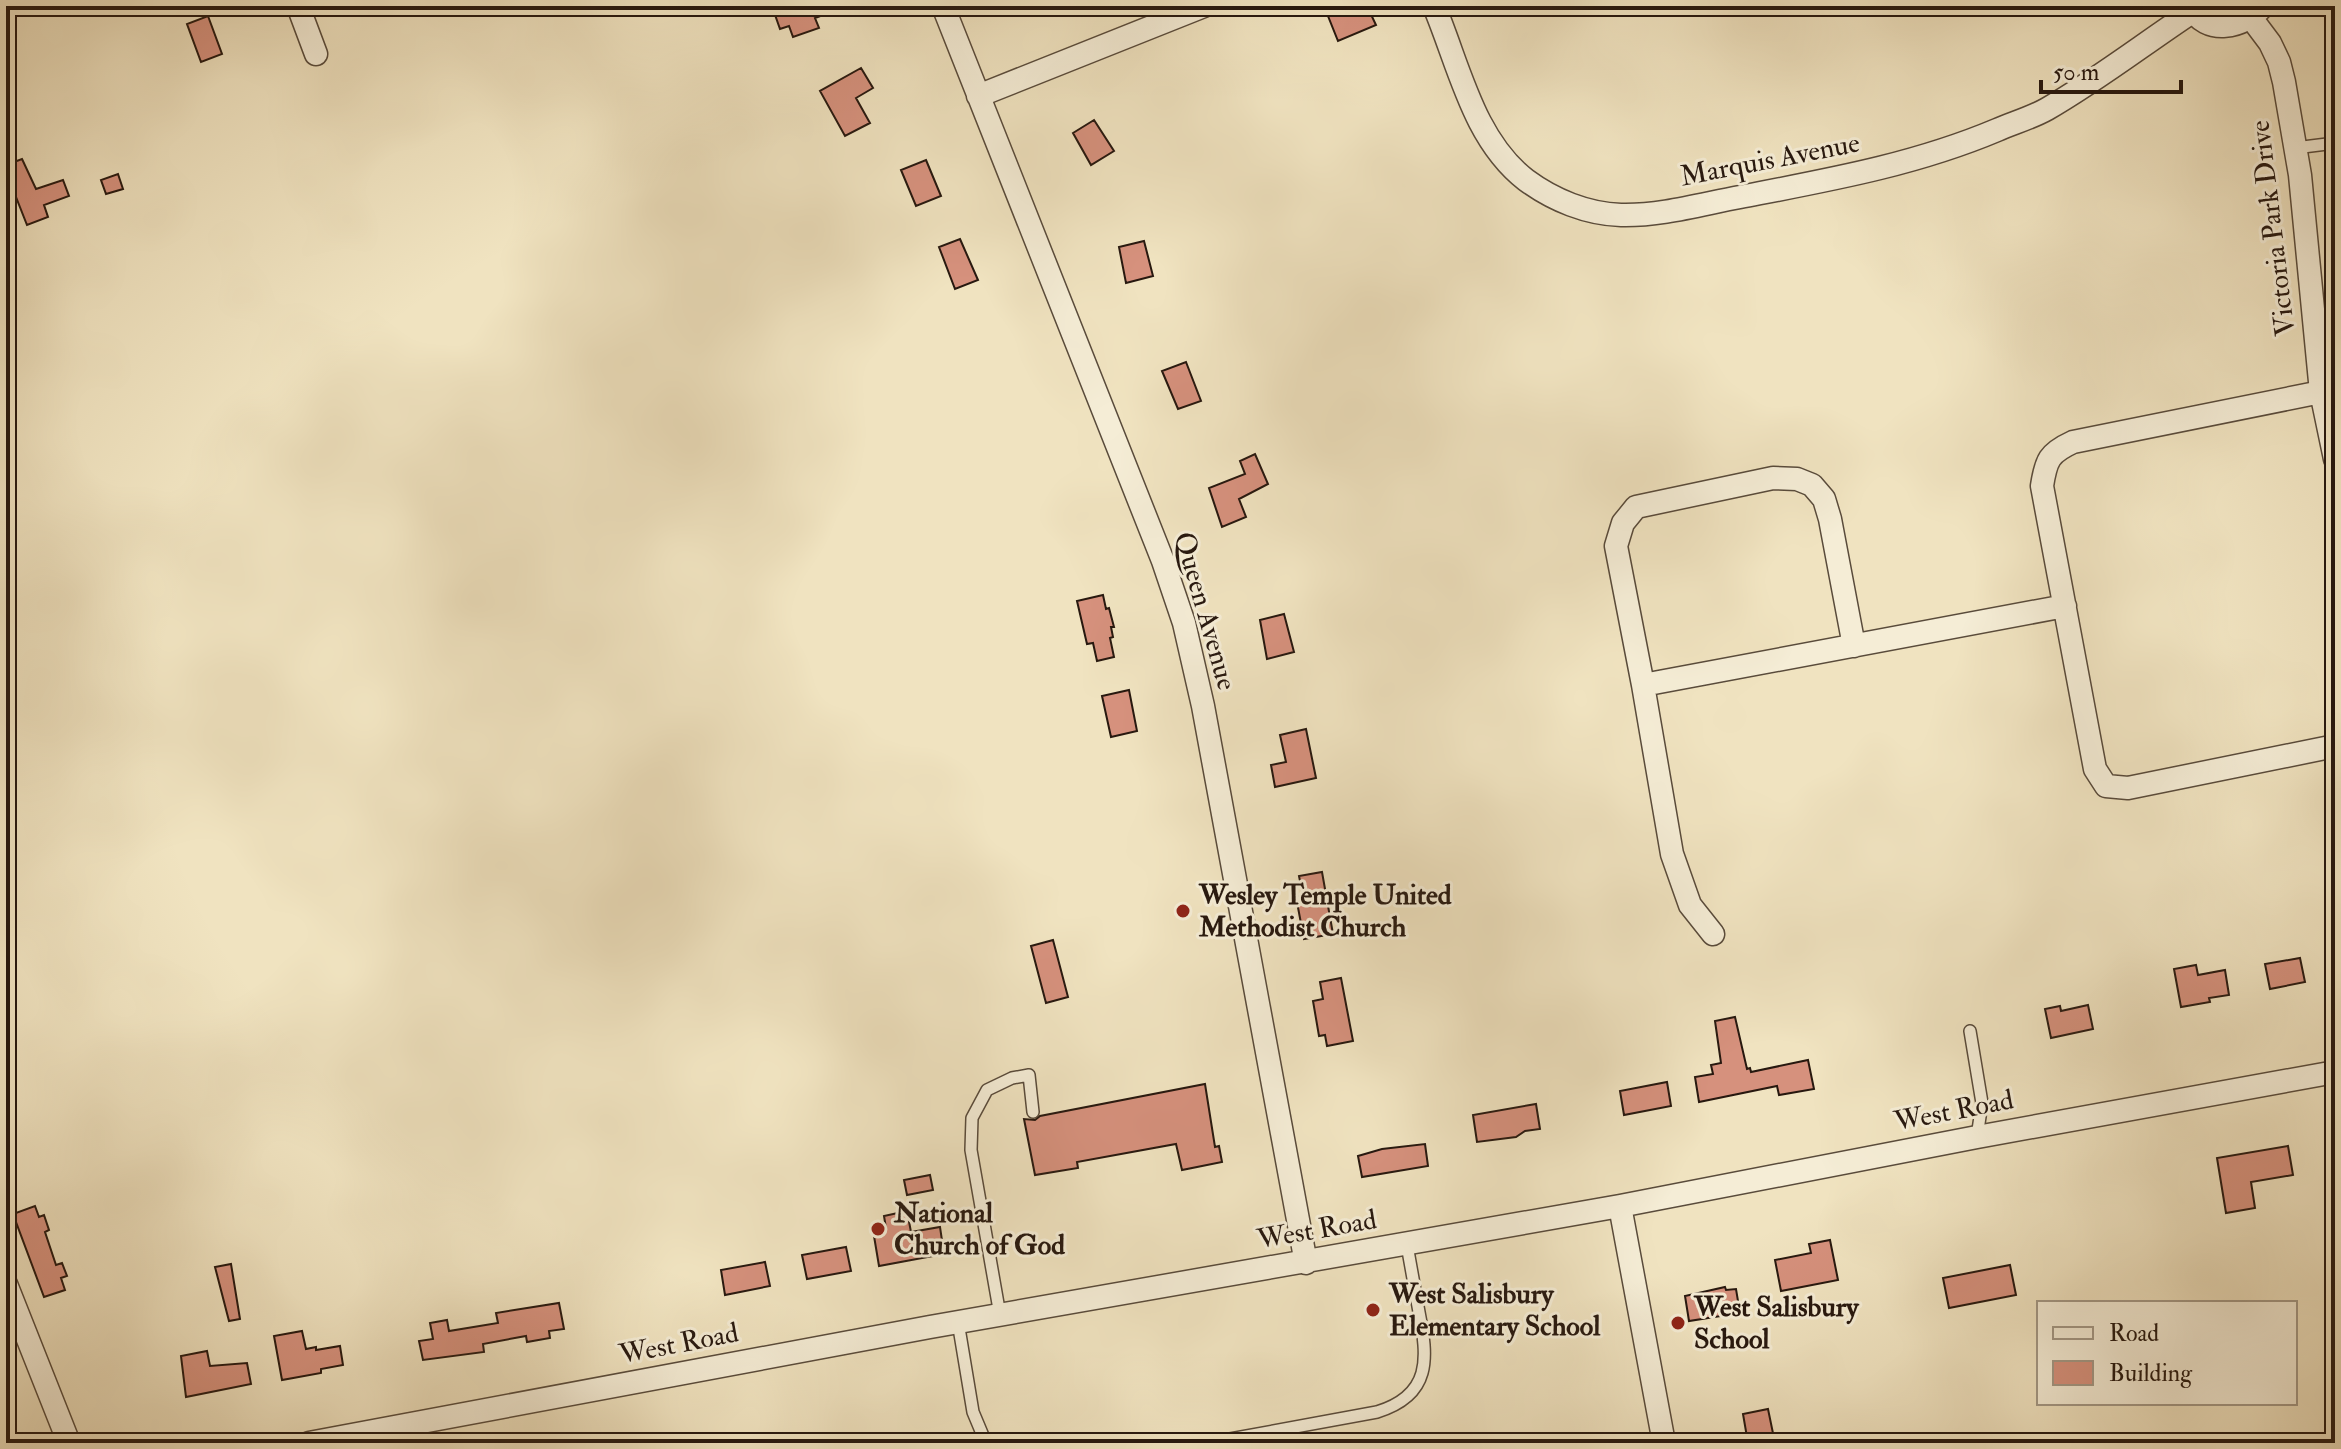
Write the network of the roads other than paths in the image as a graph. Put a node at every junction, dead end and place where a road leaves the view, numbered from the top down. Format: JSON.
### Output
{"nodes":[{"id":1,"x":298,"y":6,"type":"edge"},
{"id":2,"x":943,"y":6,"type":"edge"},
{"id":3,"x":1204,"y":6,"type":"edge"},
{"id":4,"x":1441,"y":8,"type":"edge"},
{"id":5,"x":2191,"y":9,"type":"edge"},
{"id":6,"x":2257,"y":12,"type":"edge"},
{"id":7,"x":316,"y":54,"type":"dead end"},
{"id":8,"x":978,"y":96,"type":"junction"},
{"id":9,"x":2335,"y":143,"type":"edge"},
{"id":10,"x":2295,"y":148,"type":"junction"},
{"id":11,"x":2321,"y":392,"type":"junction"},
{"id":12,"x":2335,"y":459,"type":"edge"},
{"id":13,"x":2065,"y":606,"type":"junction"},
{"id":14,"x":1854,"y":646,"type":"junction"},
{"id":15,"x":1643,"y":685,"type":"junction"},
{"id":16,"x":2335,"y":746,"type":"edge"},
{"id":17,"x":1713,"y":934,"type":"dead end"},
{"id":18,"x":1970,"y":1031,"type":"dead end"},
{"id":19,"x":2334,"y":1076,"type":"edge"},
{"id":20,"x":1033,"y":1112,"type":"dead end"},
{"id":21,"x":1977,"y":1137,"type":"junction"},
{"id":22,"x":1620,"y":1206,"type":"junction"},
{"id":23,"x":1407,"y":1245,"type":"junction"},
{"id":24,"x":1306,"y":1263,"type":"junction"},
{"id":25,"x":6,"y":1284,"type":"edge"},
{"id":26,"x":1000,"y":1315,"type":"junction"},
{"id":27,"x":958,"y":1322,"type":"junction"},
{"id":28,"x":69,"y":1443,"type":"edge"},
{"id":29,"x":309,"y":1443,"type":"edge"},
{"id":30,"x":986,"y":1443,"type":"edge"},
{"id":31,"x":1208,"y":1443,"type":"edge"},
{"id":32,"x":1664,"y":1443,"type":"edge"}],
"edges":[{"from":1,"to":7,"type":"street"},
{"from":2,"to":8,"type":"street","name":"Queen Avenue"},
{"from":3,"to":8,"type":"street"},
{"from":4,"to":5,"type":"street","name":"Marquis Avenue"},
{"from":5,"to":6,"type":"street"},
{"from":6,"to":10,"type":"street","name":"Victoria Park Drive"},
{"from":8,"to":24,"type":"street","name":"Queen Avenue"},
{"from":9,"to":10,"type":"lane"},
{"from":10,"to":11,"type":"street","name":"Victoria Park Drive"},
{"from":11,"to":12,"type":"street","name":"Victoria Park Drive"},
{"from":11,"to":13,"type":"street"},
{"from":13,"to":14,"type":"street"},
{"from":13,"to":16,"type":"street"},
{"from":14,"to":15,"type":"street"},
{"from":14,"to":15,"type":"street"},
{"from":15,"to":17,"type":"street"},
{"from":18,"to":21,"type":"lane"},
{"from":19,"to":21,"type":"street","name":"West Road"},
{"from":20,"to":26,"type":"lane"},
{"from":21,"to":22,"type":"street","name":"West Road"},
{"from":22,"to":23,"type":"street","name":"West Road"},
{"from":22,"to":32,"type":"street"},
{"from":23,"to":24,"type":"street","name":"West Road"},
{"from":23,"to":31,"type":"lane"},
{"from":24,"to":26,"type":"street","name":"West Road"},
{"from":25,"to":28,"type":"street"},
{"from":26,"to":27,"type":"street","name":"West Road"},
{"from":27,"to":29,"type":"street","name":"West Road"},
{"from":27,"to":30,"type":"lane"}]}
